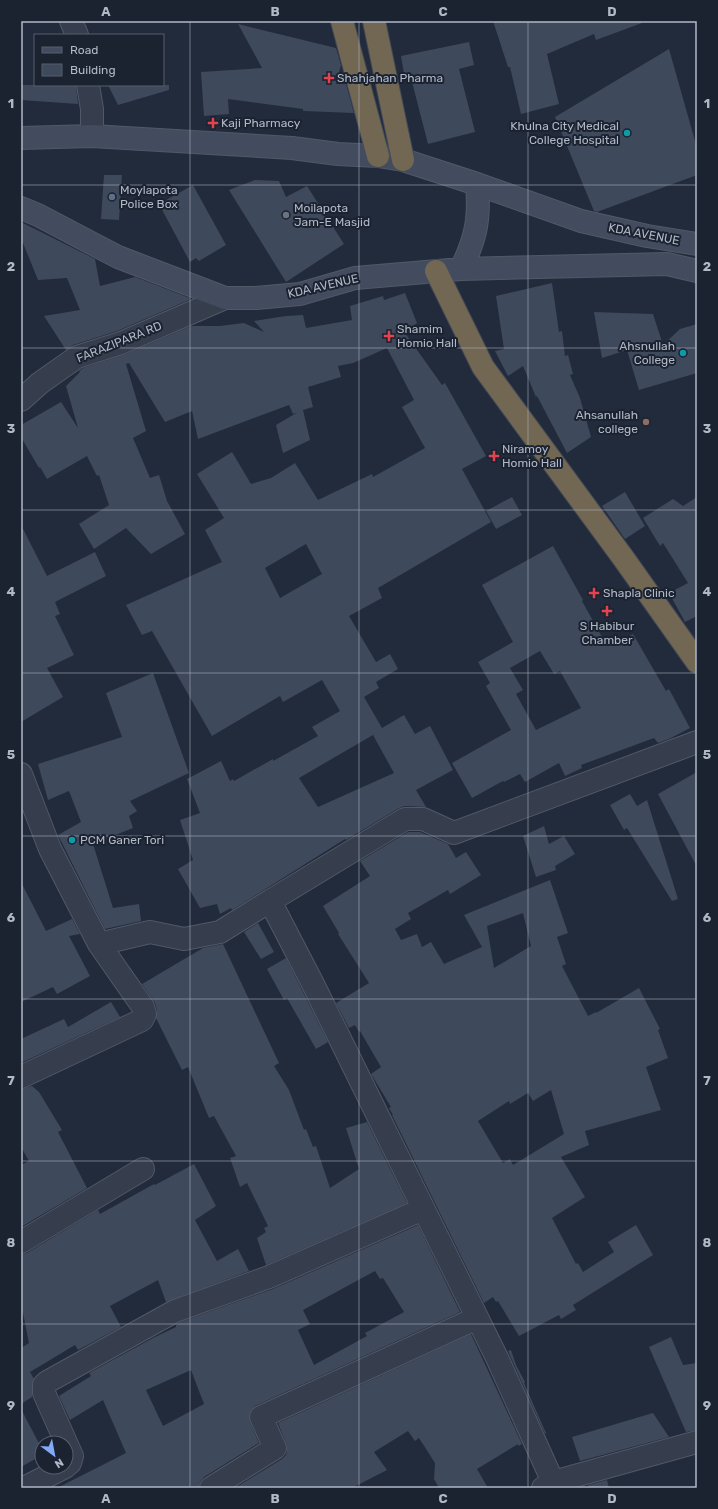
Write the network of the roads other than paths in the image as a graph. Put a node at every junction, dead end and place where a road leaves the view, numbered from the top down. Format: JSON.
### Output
{"nodes":[{"id":1,"x":71,"y":21,"type":"edge"},
{"id":2,"x":342,"y":21,"type":"edge"},
{"id":3,"x":374,"y":21,"type":"edge"},
{"id":4,"x":77,"y":34,"type":"edge"},
{"id":5,"x":88,"y":86,"type":"edge"},
{"id":6,"x":92,"y":136,"type":"junction"},
{"id":7,"x":21,"y":138,"type":"edge"},
{"id":8,"x":378,"y":156,"type":"junction"},
{"id":9,"x":403,"y":160,"type":"junction"},
{"id":10,"x":477,"y":184,"type":"junction"},
{"id":11,"x":21,"y":208,"type":"edge"},
{"id":12,"x":693,"y":241,"type":"edge"},
{"id":13,"x":461,"y":269,"type":"junction"},
{"id":14,"x":436,"y":271,"type":"junction"},
{"id":15,"x":697,"y":272,"type":"edge"},
{"id":16,"x":225,"y":298,"type":"junction"},
{"id":17,"x":21,"y":400,"type":"edge"},
{"id":18,"x":697,"y":662,"type":"edge"},
{"id":19,"x":697,"y":742,"type":"edge"},
{"id":20,"x":21,"y":774,"type":"edge"},
{"id":21,"x":270,"y":901,"type":"junction"},
{"id":22,"x":99,"y":944,"type":"junction"},
{"id":23,"x":21,"y":1077,"type":"edge"},
{"id":24,"x":143,"y":1169,"type":"dead end"},
{"id":25,"x":423,"y":1209,"type":"junction"},
{"id":26,"x":21,"y":1242,"type":"edge"},
{"id":27,"x":477,"y":1318,"type":"junction"},
{"id":28,"x":63,"y":1435,"type":"edge"},
{"id":29,"x":697,"y":1442,"type":"edge"},
{"id":30,"x":48,"y":1475,"type":"edge"},
{"id":31,"x":548,"y":1485,"type":"edge"},
{"id":32,"x":24,"y":1488,"type":"edge"},
{"id":33,"x":211,"y":1488,"type":"edge"}],
"edges":[{"from":1,"to":4,"type":"street"},
{"from":2,"to":8,"type":"highway"},
{"from":3,"to":9,"type":"highway"},
{"from":5,"to":6,"type":"street"},
{"from":6,"to":7,"type":"main road"},
{"from":6,"to":8,"type":"main road"},
{"from":8,"to":9,"type":"main road","name":"KDA AVENUE"},
{"from":9,"to":10,"type":"main road","name":"KDA AVENUE"},
{"from":10,"to":12,"type":"main road","name":"KDA AVENUE"},
{"from":10,"to":13,"type":"main road"},
{"from":11,"to":16,"type":"main road","name":"KDA AVENUE"},
{"from":13,"to":14,"type":"main road","name":"KDA AVENUE"},
{"from":13,"to":15,"type":"main road","name":"KDA AVENUE"},
{"from":14,"to":16,"type":"main road","name":"KDA AVENUE"},
{"from":14,"to":18,"type":"highway"},
{"from":16,"to":17,"type":"street","name":"FARAZIPARA RD"},
{"from":19,"to":21,"type":"street"},
{"from":20,"to":22,"type":"street"},
{"from":21,"to":22,"type":"street"},
{"from":21,"to":25,"type":"street"},
{"from":22,"to":23,"type":"street"},
{"from":24,"to":26,"type":"street"},
{"from":25,"to":27,"type":"street"},
{"from":25,"to":28,"type":"street"},
{"from":27,"to":31,"type":"street"},
{"from":27,"to":33,"type":"street"},
{"from":29,"to":31,"type":"street"},
{"from":30,"to":32,"type":"street"}]}
